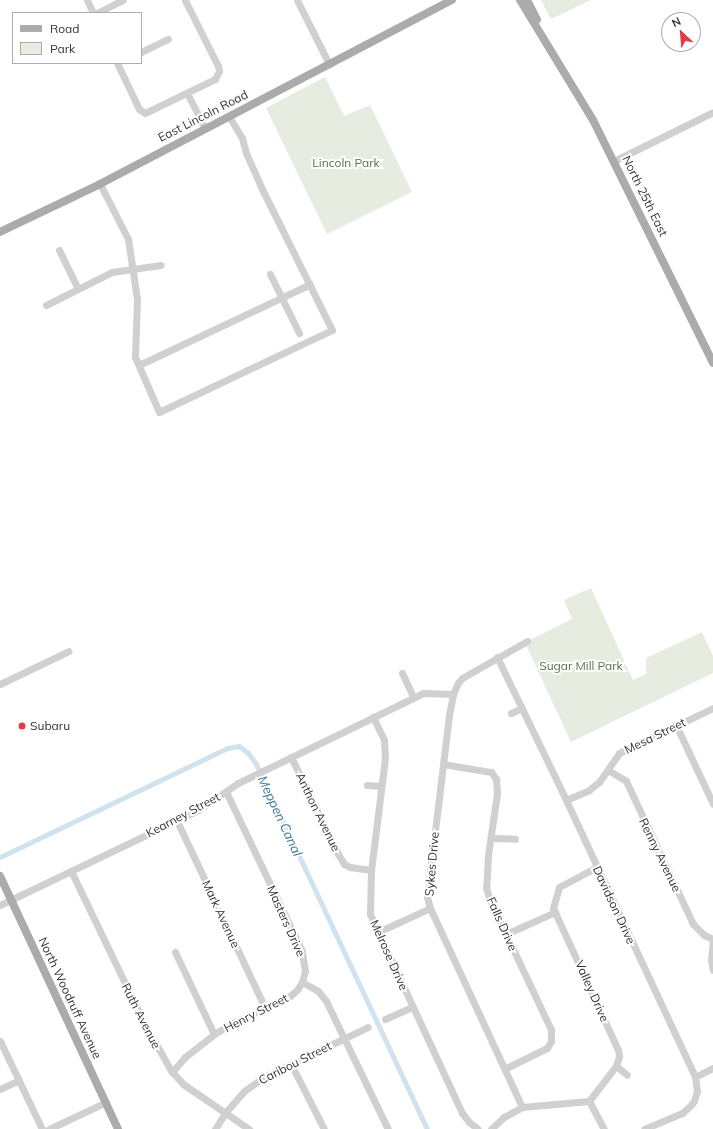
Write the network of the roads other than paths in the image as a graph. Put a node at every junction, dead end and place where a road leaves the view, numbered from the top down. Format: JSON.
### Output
{"nodes":[{"id":1,"x":87,"y":0,"type":"edge"},
{"id":2,"x":123,"y":0,"type":"edge"},
{"id":3,"x":185,"y":0,"type":"edge"},
{"id":4,"x":297,"y":0,"type":"edge"},
{"id":5,"x":441,"y":0,"type":"edge"},
{"id":6,"x":452,"y":0,"type":"edge"},
{"id":7,"x":520,"y":0,"type":"edge"},
{"id":8,"x":528,"y":0,"type":"edge"},
{"id":9,"x":93,"y":12,"type":"edge"},
{"id":10,"x":99,"y":12,"type":"edge"},
{"id":11,"x":416,"y":19,"type":"junction"},
{"id":12,"x":168,"y":39,"type":"dead end"},
{"id":13,"x":548,"y":44,"type":"junction"},
{"id":14,"x":142,"y":52,"type":"edge"},
{"id":15,"x":117,"y":64,"type":"edge"},
{"id":16,"x":329,"y":64,"type":"junction"},
{"id":17,"x":187,"y":93,"type":"junction"},
{"id":18,"x":713,"y":112,"type":"edge"},
{"id":19,"x":229,"y":116,"type":"junction"},
{"id":20,"x":205,"y":128,"type":"junction"},
{"id":21,"x":614,"y":161,"type":"junction"},
{"id":22,"x":100,"y":184,"type":"junction"},
{"id":23,"x":0,"y":232,"type":"edge"},
{"id":24,"x":59,"y":250,"type":"dead end"},
{"id":25,"x":160,"y":265,"type":"dead end"},
{"id":26,"x":133,"y":268,"type":"junction"},
{"id":27,"x":270,"y":274,"type":"dead end"},
{"id":28,"x":310,"y":284,"type":"junction"},
{"id":29,"x":78,"y":289,"type":"junction"},
{"id":30,"x":281,"y":297,"type":"junction"},
{"id":31,"x":46,"y":305,"type":"dead end"},
{"id":32,"x":299,"y":334,"type":"dead end"},
{"id":33,"x":713,"y":363,"type":"edge"},
{"id":34,"x":139,"y":365,"type":"junction"},
{"id":35,"x":527,"y":641,"type":"dead end"},
{"id":36,"x":68,"y":651,"type":"dead end"},
{"id":37,"x":497,"y":657,"type":"junction"},
{"id":38,"x":402,"y":673,"type":"dead end"},
{"id":39,"x":0,"y":684,"type":"edge"},
{"id":40,"x":453,"y":694,"type":"junction"},
{"id":41,"x":414,"y":698,"type":"junction"},
{"id":42,"x":522,"y":708,"type":"junction"},
{"id":43,"x":713,"y":708,"type":"edge"},
{"id":44,"x":511,"y":713,"type":"dead end"},
{"id":45,"x":374,"y":717,"type":"junction"},
{"id":46,"x":676,"y":725,"type":"junction"},
{"id":47,"x":291,"y":757,"type":"junction"},
{"id":48,"x":443,"y":764,"type":"junction"},
{"id":49,"x":608,"y":770,"type":"junction"},
{"id":50,"x":367,"y":785,"type":"dead end"},
{"id":51,"x":381,"y":786,"type":"junction"},
{"id":52,"x":226,"y":792,"type":"junction"},
{"id":53,"x":566,"y":800,"type":"junction"},
{"id":54,"x":713,"y":804,"type":"edge"},
{"id":55,"x":177,"y":821,"type":"junction"},
{"id":56,"x":492,"y":838,"type":"junction"},
{"id":57,"x":514,"y":839,"type":"dead end"},
{"id":58,"x":597,"y":867,"type":"junction"},
{"id":59,"x":371,"y":870,"type":"junction"},
{"id":60,"x":71,"y":871,"type":"junction"},
{"id":61,"x":0,"y":876,"type":"edge"},
{"id":62,"x":11,"y":900,"type":"junction"},
{"id":63,"x":0,"y":905,"type":"edge"},
{"id":64,"x":430,"y":908,"type":"junction"},
{"id":65,"x":555,"y":912,"type":"junction"},
{"id":66,"x":378,"y":932,"type":"junction"},
{"id":67,"x":506,"y":934,"type":"junction"},
{"id":68,"x":713,"y":939,"type":"edge"},
{"id":69,"x":175,"y":952,"type":"dead end"},
{"id":70,"x":713,"y":970,"type":"edge"},
{"id":71,"x":302,"y":982,"type":"junction"},
{"id":72,"x":412,"y":1006,"type":"junction"},
{"id":73,"x":265,"y":1008,"type":"junction"},
{"id":74,"x":385,"y":1019,"type":"dead end"},
{"id":75,"x":368,"y":1027,"type":"dead end"},
{"id":76,"x":214,"y":1034,"type":"junction"},
{"id":77,"x":344,"y":1038,"type":"junction"},
{"id":78,"x":0,"y":1041,"type":"edge"},
{"id":79,"x":292,"y":1064,"type":"junction"},
{"id":80,"x":616,"y":1066,"type":"junction"},
{"id":81,"x":506,"y":1068,"type":"junction"},
{"id":82,"x":713,"y":1068,"type":"edge"},
{"id":83,"x":172,"y":1072,"type":"junction"},
{"id":84,"x":627,"y":1075,"type":"dead end"},
{"id":85,"x":695,"y":1077,"type":"junction"},
{"id":86,"x":19,"y":1080,"type":"junction"},
{"id":87,"x":0,"y":1089,"type":"edge"},
{"id":88,"x":589,"y":1101,"type":"junction"},
{"id":89,"x":106,"y":1102,"type":"junction"},
{"id":90,"x":522,"y":1107,"type":"junction"},
{"id":91,"x":225,"y":1113,"type":"junction"},
{"id":92,"x":42,"y":1129,"type":"edge"},
{"id":93,"x":49,"y":1129,"type":"edge"},
{"id":94,"x":118,"y":1129,"type":"edge"},
{"id":95,"x":215,"y":1129,"type":"edge"},
{"id":96,"x":249,"y":1129,"type":"edge"},
{"id":97,"x":324,"y":1129,"type":"edge"},
{"id":98,"x":388,"y":1129,"type":"edge"},
{"id":99,"x":478,"y":1129,"type":"edge"},
{"id":100,"x":491,"y":1129,"type":"edge"},
{"id":101,"x":604,"y":1129,"type":"edge"},
{"id":102,"x":644,"y":1129,"type":"edge"}],
"edges":[{"from":1,"to":9,"type":"street"},
{"from":2,"to":10,"type":"street"},
{"from":3,"to":17,"type":"street"},
{"from":4,"to":16,"type":"street"},
{"from":5,"to":11,"type":"main road","name":"East Lincoln Road"},
{"from":6,"to":11,"type":"main road","name":"East Lincoln Road"},
{"from":7,"to":13,"type":"main road","name":"North 25th East"},
{"from":8,"to":13,"type":"main road","name":"North 25th East"},
{"from":11,"to":16,"type":"main road","name":"East Lincoln Road"},
{"from":12,"to":14,"type":"street"},
{"from":13,"to":21,"type":"main road","name":"North 25th East"},
{"from":15,"to":17,"type":"street"},
{"from":16,"to":19,"type":"main road","name":"East Lincoln Road"},
{"from":17,"to":20,"type":"street"},
{"from":18,"to":21,"type":"street"},
{"from":19,"to":20,"type":"main road","name":"East Lincoln Road"},
{"from":19,"to":28,"type":"street"},
{"from":20,"to":22,"type":"main road","name":"East Lincoln Road"},
{"from":21,"to":33,"type":"main road","name":"North 25th East"},
{"from":22,"to":23,"type":"main road","name":"East Lincoln Road"},
{"from":22,"to":26,"type":"street"},
{"from":24,"to":29,"type":"street"},
{"from":25,"to":26,"type":"street"},
{"from":26,"to":29,"type":"street"},
{"from":26,"to":34,"type":"street"},
{"from":27,"to":30,"type":"street"},
{"from":28,"to":30,"type":"street"},
{"from":28,"to":34,"type":"street"},
{"from":29,"to":31,"type":"street"},
{"from":30,"to":32,"type":"street"},
{"from":30,"to":34,"type":"street"},
{"from":35,"to":37,"type":"street","name":"Sykes Drive"},
{"from":36,"to":39,"type":"street"},
{"from":37,"to":40,"type":"street","name":"Sykes Drive"},
{"from":37,"to":42,"type":"street","name":"Davidson Drive"},
{"from":38,"to":41,"type":"street"},
{"from":40,"to":41,"type":"street","name":"Kearney Street"},
{"from":40,"to":48,"type":"street","name":"Sykes Drive"},
{"from":41,"to":45,"type":"street","name":"Kearney Street"},
{"from":42,"to":44,"type":"street"},
{"from":42,"to":53,"type":"street","name":"Davidson Drive"},
{"from":43,"to":46,"type":"street","name":"Mesa Street"},
{"from":45,"to":47,"type":"street","name":"Kearney Street"},
{"from":45,"to":51,"type":"street","name":"Melrose Drive"},
{"from":46,"to":49,"type":"street","name":"Mesa Street"},
{"from":46,"to":54,"type":"street"},
{"from":47,"to":52,"type":"street","name":"Kearney Street"},
{"from":47,"to":59,"type":"street","name":"Anthon Avenue"},
{"from":48,"to":56,"type":"street","name":"Falls Drive"},
{"from":48,"to":64,"type":"street","name":"Sykes Drive"},
{"from":49,"to":53,"type":"street","name":"Mesa Street"},
{"from":49,"to":68,"type":"street","name":"Renny Avenue"},
{"from":50,"to":51,"type":"street"},
{"from":51,"to":59,"type":"street","name":"Melrose Drive"},
{"from":52,"to":55,"type":"street","name":"Kearney Street"},
{"from":52,"to":71,"type":"street","name":"Masters Drive"},
{"from":53,"to":58,"type":"street","name":"Davidson Drive"},
{"from":55,"to":60,"type":"street","name":"Kearney Street"},
{"from":55,"to":73,"type":"street","name":"Mark Avenue"},
{"from":56,"to":57,"type":"street"},
{"from":56,"to":67,"type":"street","name":"Falls Drive"},
{"from":58,"to":65,"type":"street","name":"Valley Drive"},
{"from":58,"to":85,"type":"street","name":"Davidson Drive"},
{"from":59,"to":66,"type":"street","name":"Melrose Drive"},
{"from":60,"to":62,"type":"street","name":"Kearney Street"},
{"from":60,"to":83,"type":"street","name":"Ruth Avenue"},
{"from":61,"to":62,"type":"main road","name":"North Woodruff Avenue"},
{"from":62,"to":63,"type":"street","name":"Kearney Street"},
{"from":62,"to":89,"type":"main road","name":"North Woodruff Avenue"},
{"from":64,"to":66,"type":"street"},
{"from":64,"to":81,"type":"street","name":"Sykes Drive"},
{"from":65,"to":67,"type":"street"},
{"from":65,"to":80,"type":"street","name":"Valley Drive"},
{"from":66,"to":72,"type":"street","name":"Melrose Drive"},
{"from":67,"to":81,"type":"street","name":"Falls Drive"},
{"from":68,"to":70,"type":"street"},
{"from":69,"to":76,"type":"street"},
{"from":71,"to":73,"type":"street","name":"Henry Street"},
{"from":71,"to":77,"type":"street"},
{"from":72,"to":74,"type":"street"},
{"from":72,"to":99,"type":"street","name":"Melrose Drive"},
{"from":73,"to":76,"type":"street","name":"Henry Street"},
{"from":75,"to":77,"type":"street","name":"Caribou Street"},
{"from":76,"to":83,"type":"street","name":"Henry Street"},
{"from":77,"to":79,"type":"street","name":"Caribou Street"},
{"from":77,"to":98,"type":"street"},
{"from":78,"to":86,"type":"street"},
{"from":79,"to":91,"type":"street","name":"Caribou Street"},
{"from":79,"to":97,"type":"street"},
{"from":80,"to":84,"type":"street"},
{"from":80,"to":88,"type":"street"},
{"from":81,"to":90,"type":"street","name":"Sykes Drive"},
{"from":82,"to":85,"type":"street"},
{"from":83,"to":91,"type":"street","name":"Ruth Avenue"},
{"from":85,"to":102,"type":"street","name":"Davidson Drive"},
{"from":86,"to":87,"type":"street"},
{"from":86,"to":92,"type":"street"},
{"from":88,"to":90,"type":"street"},
{"from":88,"to":101,"type":"street"},
{"from":89,"to":93,"type":"street"},
{"from":89,"to":94,"type":"main road","name":"North Woodruff Avenue"},
{"from":90,"to":100,"type":"street"},
{"from":91,"to":95,"type":"street","name":"Caribou Street"},
{"from":91,"to":96,"type":"street","name":"Ruth Avenue"}]}
